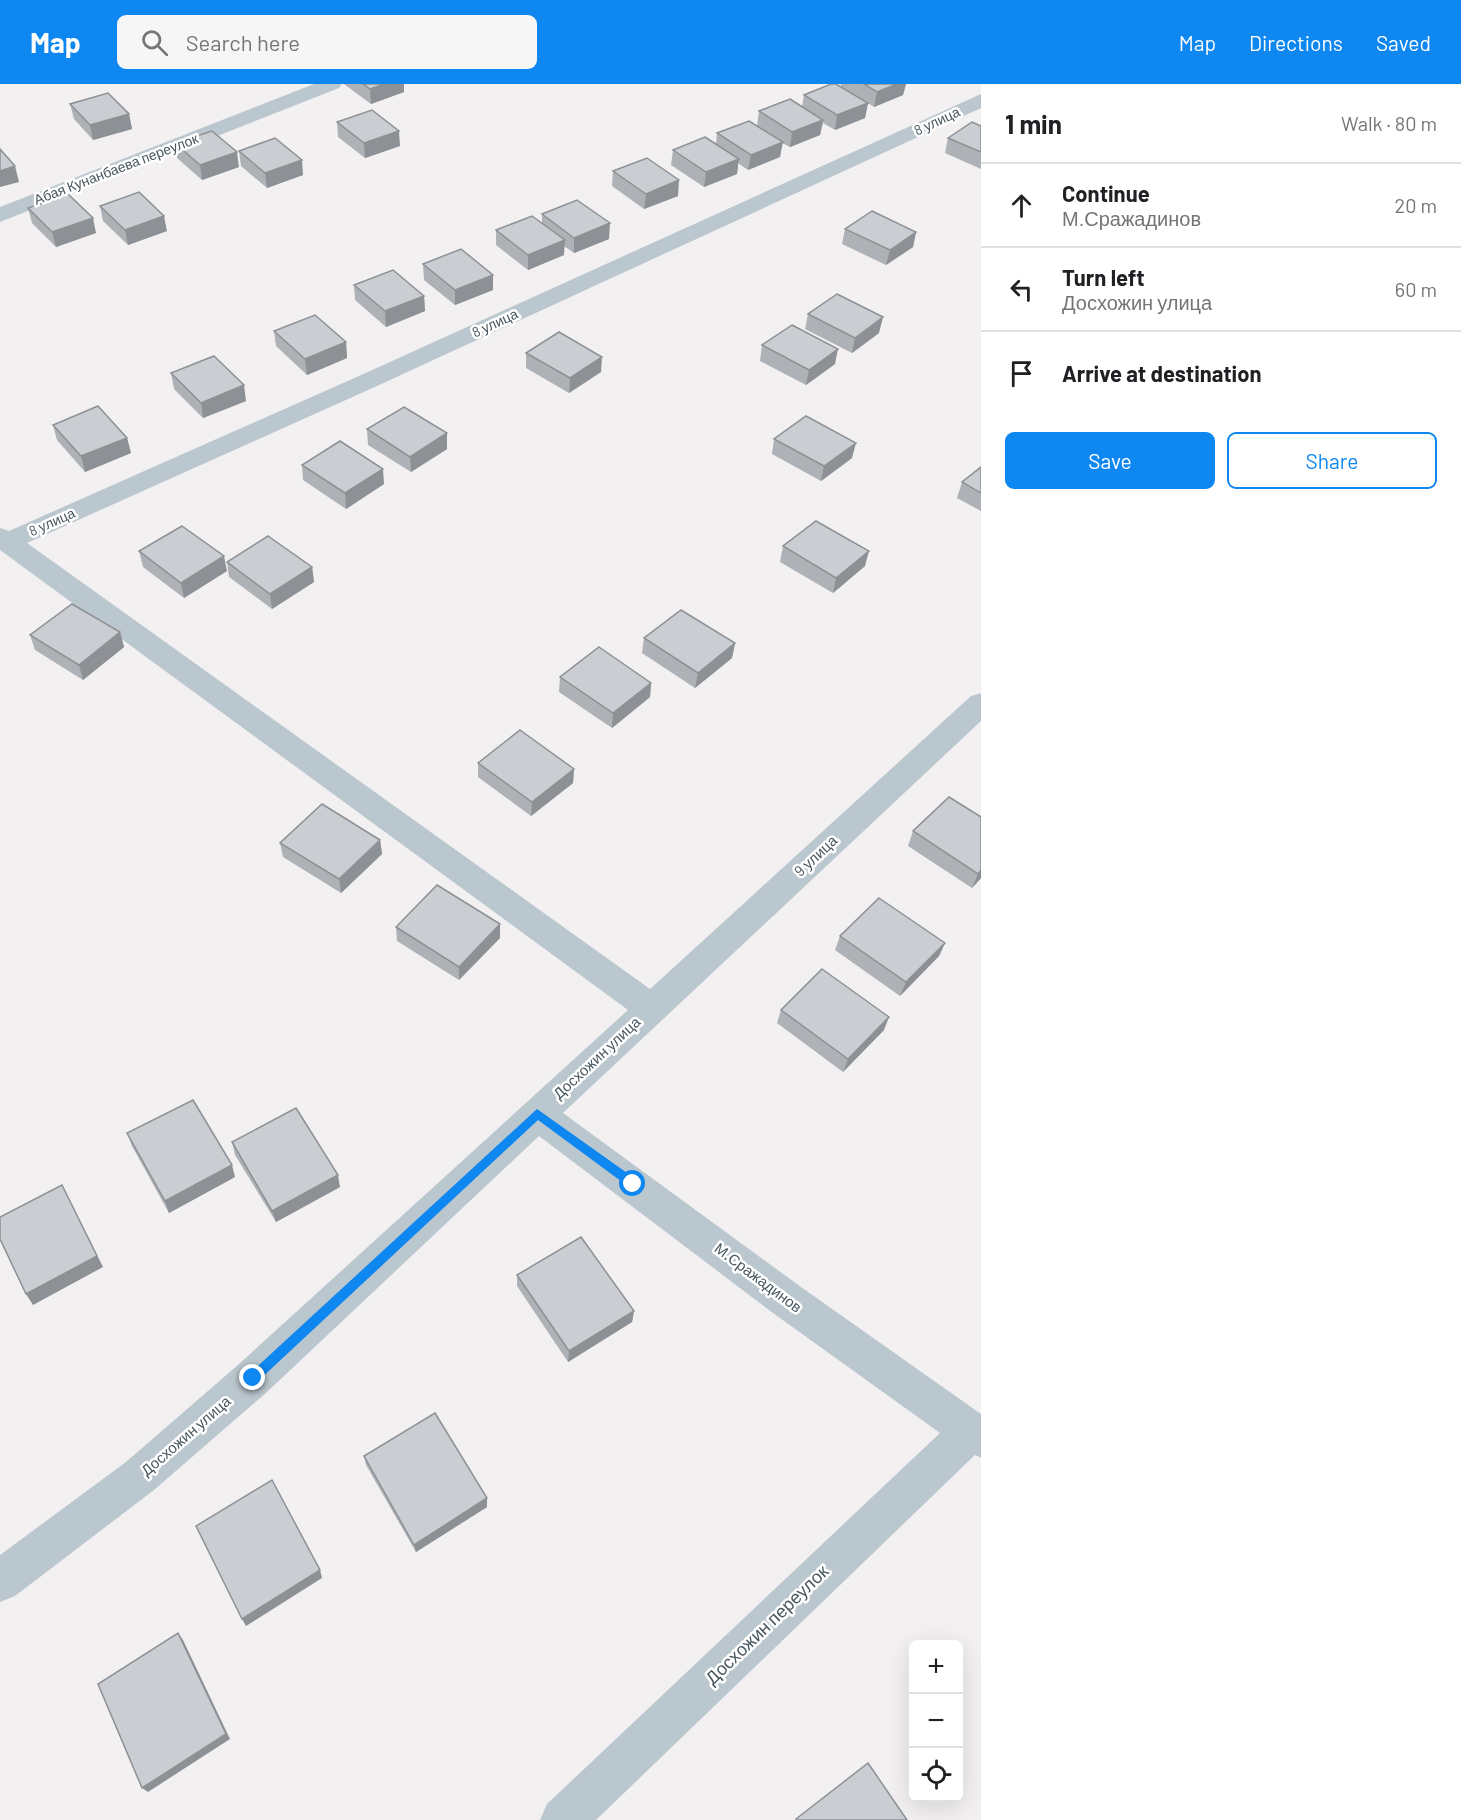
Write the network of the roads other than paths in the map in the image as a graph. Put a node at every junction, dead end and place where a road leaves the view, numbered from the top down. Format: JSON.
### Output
{"nodes":[{"id":1,"x":332,"y":84,"type":"edge"},
{"id":2,"x":981,"y":100,"type":"edge"},
{"id":3,"x":0,"y":215,"type":"edge"},
{"id":4,"x":4,"y":540,"type":"edge"},
{"id":5,"x":981,"y":704,"type":"edge"},
{"id":6,"x":651,"y":1008,"type":"junction"},
{"id":7,"x":537,"y":1114,"type":"junction"},
{"id":8,"x":976,"y":1434,"type":"edge"},
{"id":9,"x":0,"y":1581,"type":"edge"},
{"id":10,"x":563,"y":1820,"type":"edge"}],
"edges":[{"from":1,"to":3,"type":"street","name":"Абая Кунанбаева переулок"},
{"from":2,"to":4,"type":"street","name":"8 улица"},
{"from":4,"to":6,"type":"street"},
{"from":5,"to":6,"type":"street","name":"9 улица"},
{"from":6,"to":7,"type":"street","name":"Досхожин улица"},
{"from":7,"to":8,"type":"street","name":"М.Сражадинов"},
{"from":7,"to":9,"type":"street","name":"Досхожин улица"},
{"from":8,"to":10,"type":"street","name":"Досхожин переулок"}]}
